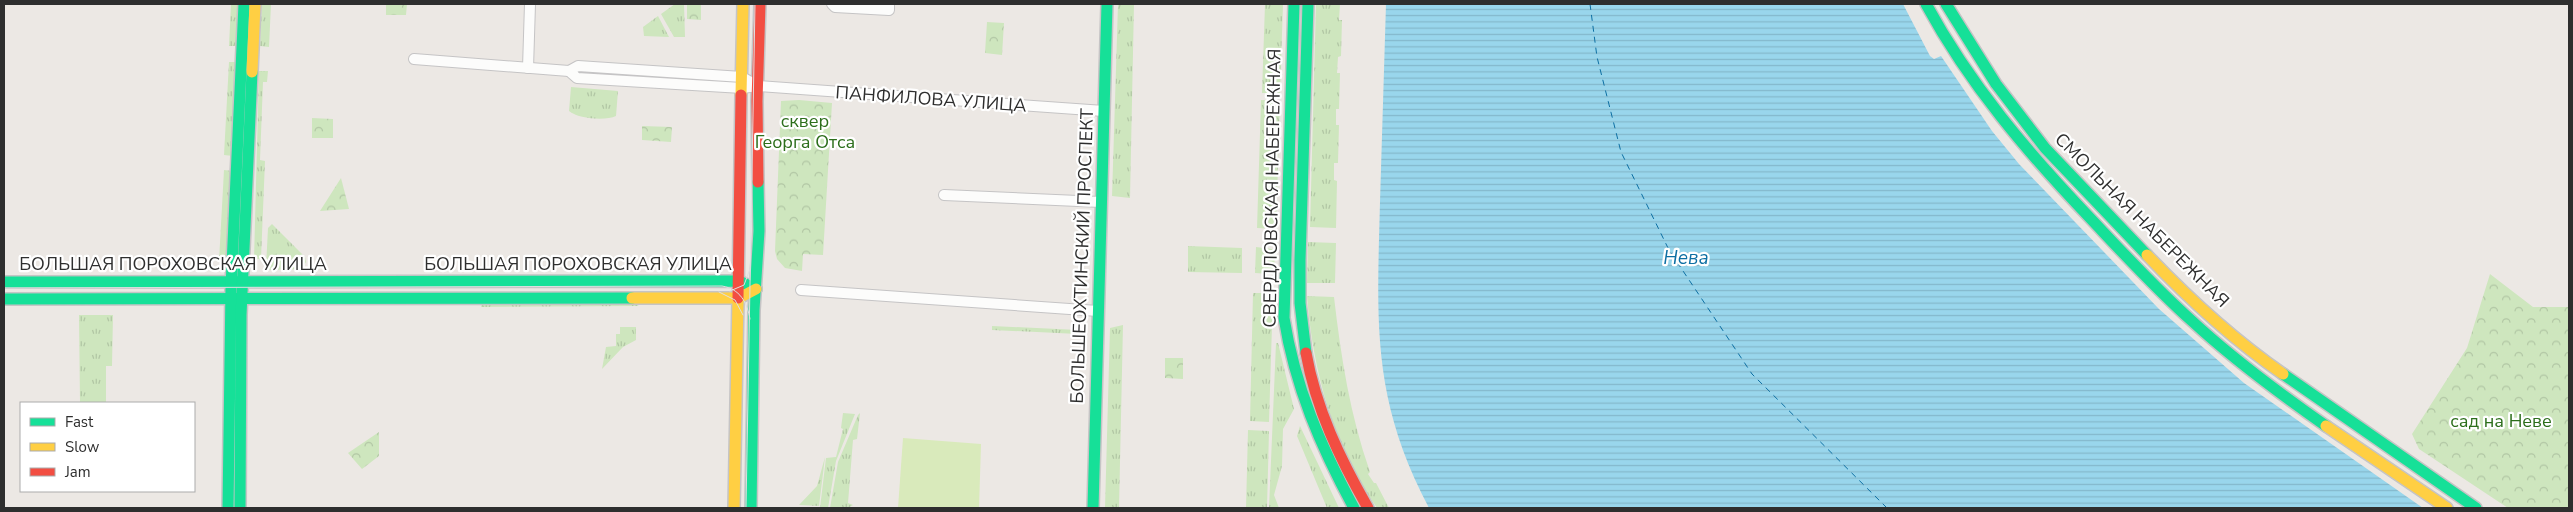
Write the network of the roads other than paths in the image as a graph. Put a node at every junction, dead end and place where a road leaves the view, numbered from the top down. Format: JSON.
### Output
{"nodes":[{"id":1,"x":244,"y":4,"type":"edge"},
{"id":2,"x":256,"y":4,"type":"edge"},
{"id":3,"x":530,"y":4,"type":"edge"},
{"id":4,"x":743,"y":4,"type":"edge"},
{"id":5,"x":760,"y":4,"type":"edge"},
{"id":6,"x":832,"y":4,"type":"edge"},
{"id":7,"x":889,"y":4,"type":"edge"},
{"id":8,"x":1106,"y":4,"type":"edge"},
{"id":9,"x":1294,"y":4,"type":"edge"},
{"id":10,"x":1308,"y":4,"type":"edge"},
{"id":11,"x":1926,"y":4,"type":"edge"},
{"id":12,"x":1946,"y":4,"type":"edge"},
{"id":13,"x":414,"y":59,"type":"dead end"},
{"id":14,"x":528,"y":68,"type":"junction"},
{"id":15,"x":742,"y":83,"type":"junction"},
{"id":16,"x":758,"y":86,"type":"junction"},
{"id":17,"x":1104,"y":111,"type":"junction"},
{"id":18,"x":944,"y":195,"type":"dead end"},
{"id":19,"x":1101,"y":202,"type":"junction"},
{"id":20,"x":739,"y":280,"type":"junction"},
{"id":21,"x":237,"y":281,"type":"junction"},
{"id":22,"x":4,"y":282,"type":"edge"},
{"id":23,"x":756,"y":289,"type":"junction"},
{"id":24,"x":801,"y":290,"type":"dead end"},
{"id":25,"x":236,"y":298,"type":"junction"},
{"id":26,"x":739,"y":298,"type":"junction"},
{"id":27,"x":4,"y":299,"type":"edge"},
{"id":28,"x":1098,"y":311,"type":"junction"},
{"id":29,"x":228,"y":508,"type":"edge"},
{"id":30,"x":240,"y":508,"type":"edge"},
{"id":31,"x":734,"y":508,"type":"edge"},
{"id":32,"x":751,"y":508,"type":"edge"},
{"id":33,"x":1093,"y":508,"type":"edge"},
{"id":34,"x":1354,"y":508,"type":"edge"},
{"id":35,"x":1368,"y":508,"type":"edge"},
{"id":36,"x":2446,"y":508,"type":"edge"},
{"id":37,"x":2476,"y":508,"type":"edge"}],
"edges":[{"from":1,"to":21,"type":"main road"},
{"from":2,"to":21,"type":"main road"},
{"from":3,"to":14,"type":"street"},
{"from":4,"to":15,"type":"main road"},
{"from":5,"to":16,"type":"main road"},
{"from":6,"to":7,"type":"street"},
{"from":8,"to":17,"type":"main road","name":"БОЛЬШЕОХТИНСКИЙ ПРОСПЕКТ"},
{"from":9,"to":34,"type":"main road","name":"СВЕРДЛОВСКАЯ НАБЕРЕЖНАЯ"},
{"from":10,"to":35,"type":"main road","name":"СВЕРДЛОВСКАЯ НАБЕРЕЖНАЯ"},
{"from":11,"to":36,"type":"main road","name":"СМОЛЬНАЯ НАБЕРЕЖНАЯ"},
{"from":12,"to":37,"type":"main road","name":"СМОЛЬНАЯ НАБЕРЕЖНАЯ"},
{"from":13,"to":14,"type":"street","name":"ПАНФИЛОВА УЛИЦА"},
{"from":14,"to":15,"type":"street","name":"ПАНФИЛОВА УЛИЦА"},
{"from":15,"to":16,"type":"street","name":"ПАНФИЛОВА УЛИЦА"},
{"from":15,"to":20,"type":"main road"},
{"from":16,"to":17,"type":"street","name":"ПАНФИЛОВА УЛИЦА"},
{"from":16,"to":23,"type":"main road"},
{"from":17,"to":19,"type":"main road","name":"БОЛЬШЕОХТИНСКИЙ ПРОСПЕКТ"},
{"from":18,"to":19,"type":"street"},
{"from":19,"to":28,"type":"main road","name":"БОЛЬШЕОХТИНСКИЙ ПРОСПЕКТ"},
{"from":20,"to":21,"type":"main road","name":"БОЛЬШАЯ ПОРОХОВСКАЯ УЛИЦА"},
{"from":20,"to":23,"type":"main road","name":"БОЛЬШАЯ ПОРОХОВСКАЯ УЛИЦА"},
{"from":20,"to":26,"type":"main road"},
{"from":21,"to":22,"type":"main road","name":"БОЛЬШАЯ ПОРОХОВСКАЯ УЛИЦА"},
{"from":21,"to":25,"type":"main road"},
{"from":23,"to":26,"type":"main road","name":"БОЛЬШАЯ ПОРОХОВСКАЯ УЛИЦА"},
{"from":23,"to":32,"type":"main road"},
{"from":24,"to":28,"type":"street"},
{"from":25,"to":26,"type":"main road","name":"БОЛЬШАЯ ПОРОХОВСКАЯ УЛИЦА"},
{"from":25,"to":27,"type":"main road","name":"БОЛЬШАЯ ПОРОХОВСКАЯ УЛИЦА"},
{"from":25,"to":29,"type":"main road"},
{"from":25,"to":30,"type":"main road"},
{"from":26,"to":31,"type":"main road"},
{"from":28,"to":33,"type":"main road","name":"БОЛЬШЕОХТИНСКИЙ ПРОСПЕКТ"}]}
